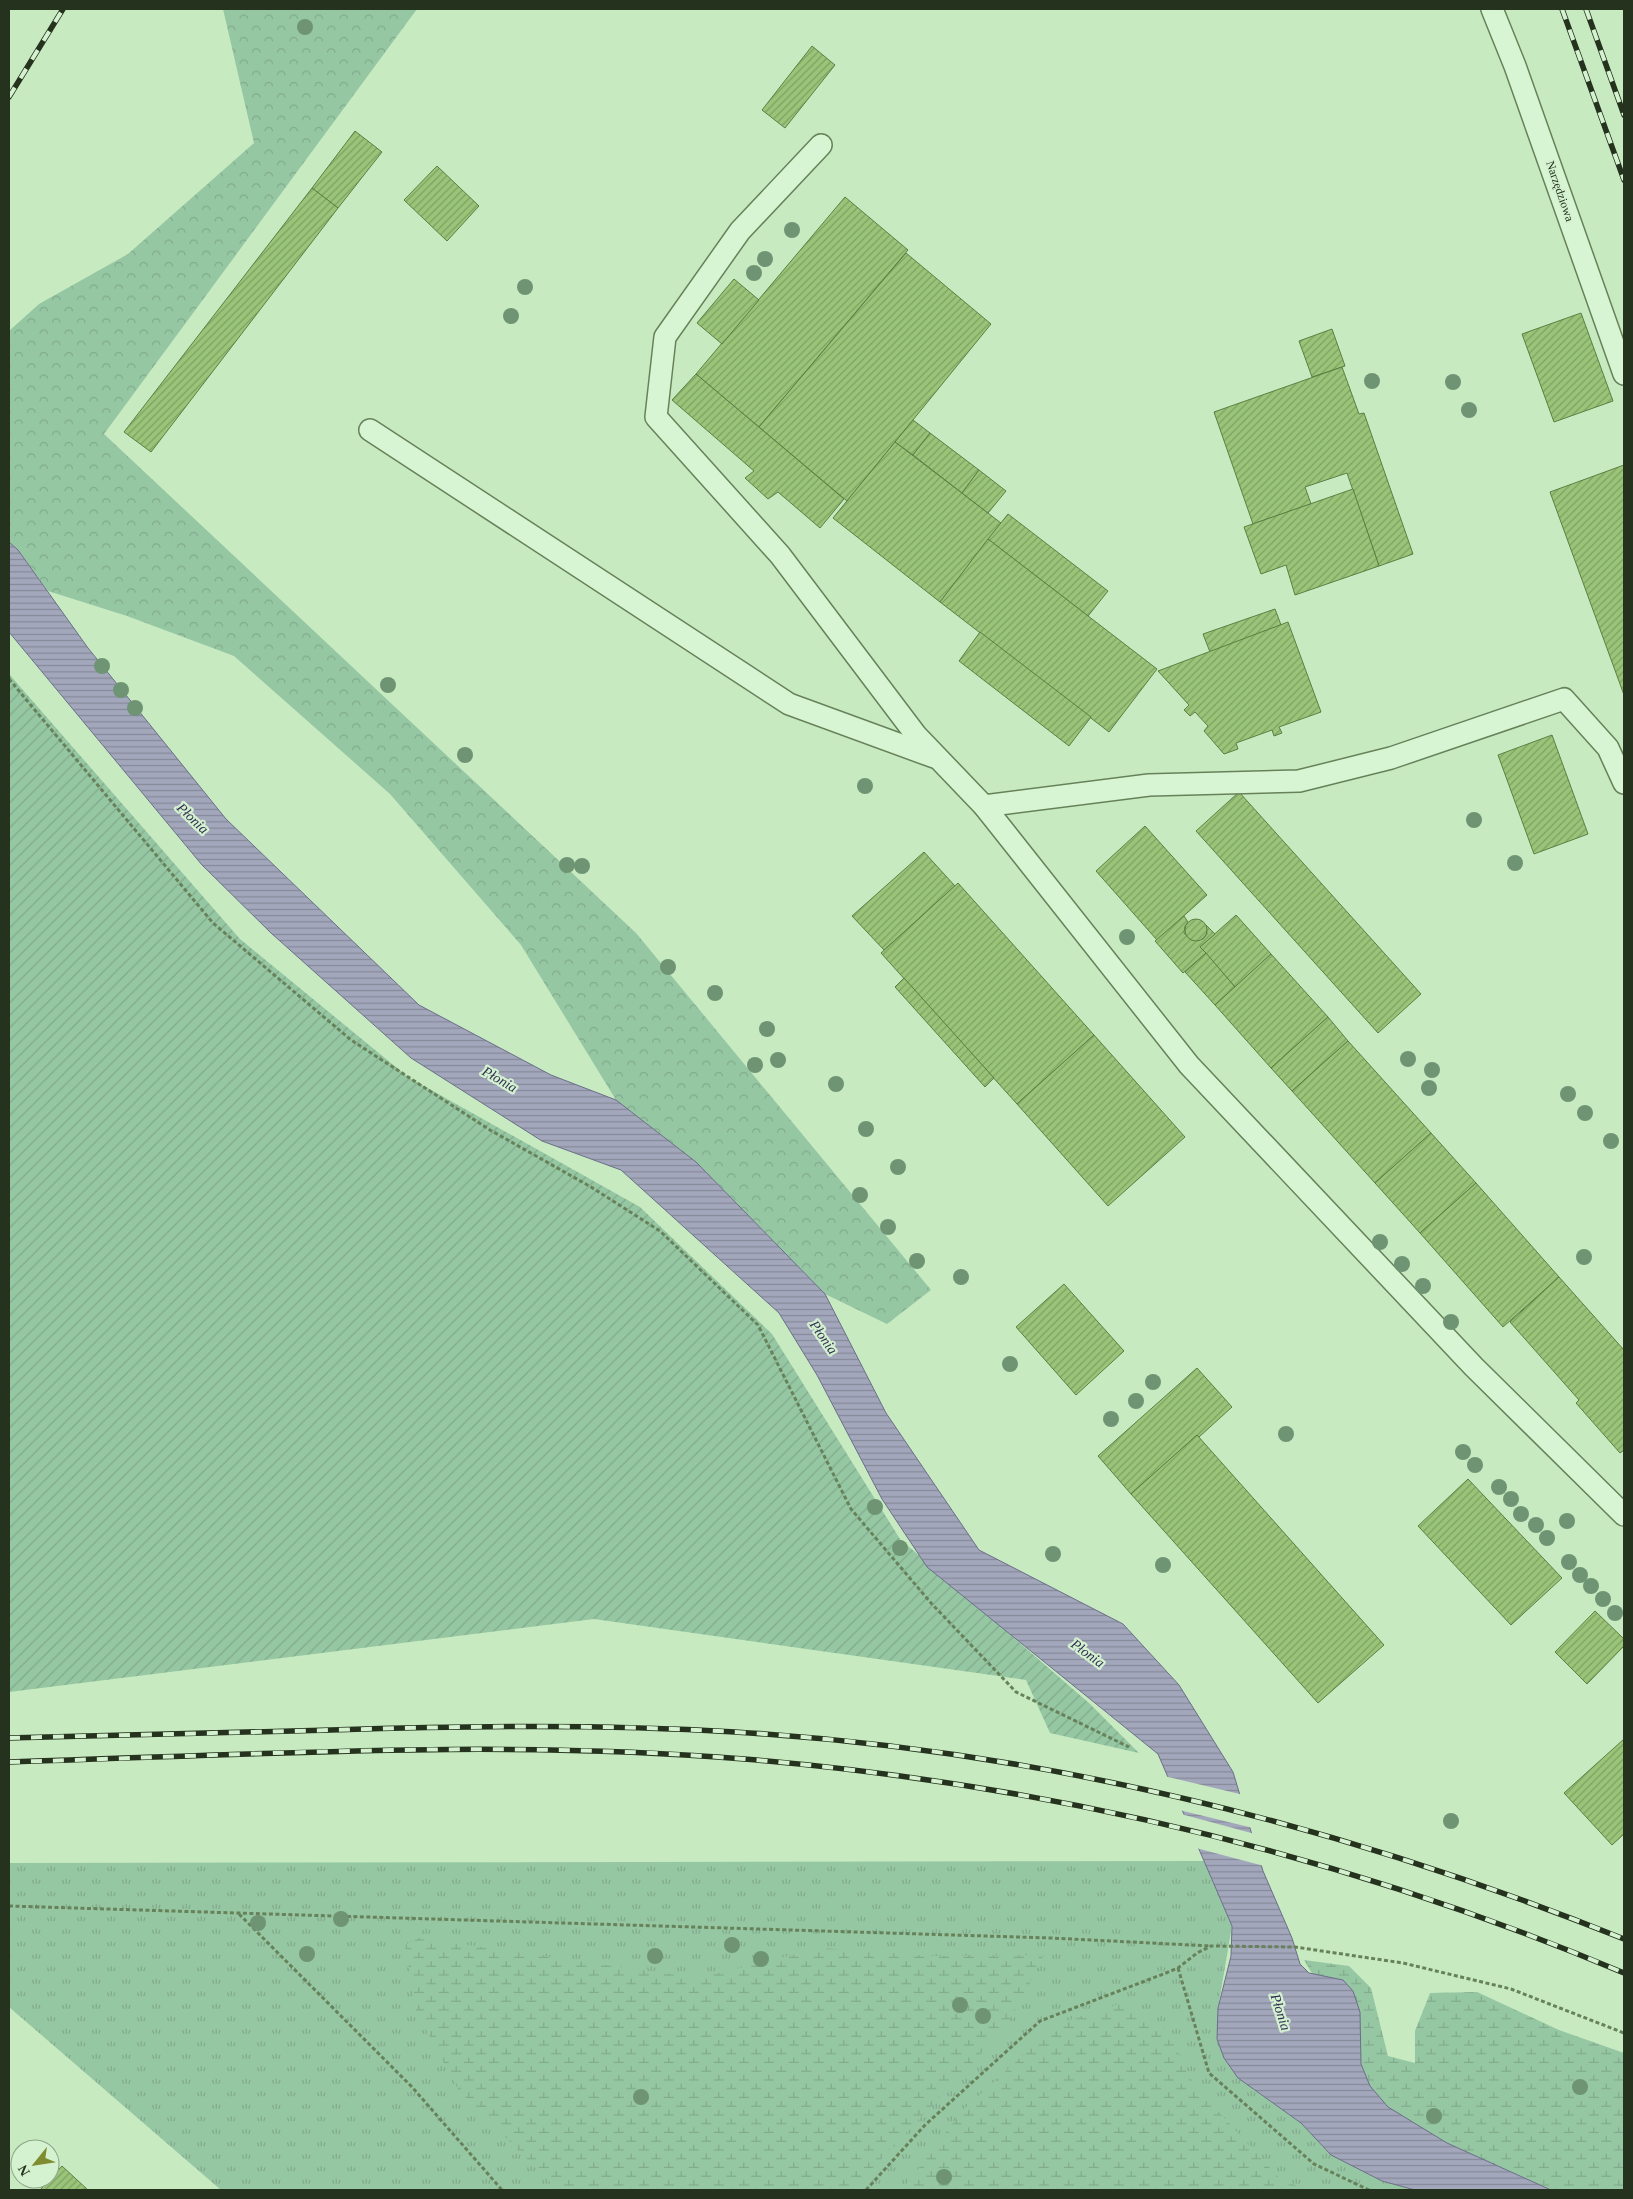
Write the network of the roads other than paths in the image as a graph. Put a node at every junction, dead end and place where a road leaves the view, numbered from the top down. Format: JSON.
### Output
{"nodes":[{"id":1,"x":1492,"y":9,"type":"edge"},
{"id":2,"x":821,"y":145,"type":"dead end"},
{"id":3,"x":1624,"y":374,"type":"edge"},
{"id":4,"x":370,"y":430,"type":"dead end"},
{"id":5,"x":939,"y":759,"type":"junction"},
{"id":6,"x":1624,"y":783,"type":"edge"},
{"id":7,"x":984,"y":806,"type":"junction"},
{"id":8,"x":1624,"y":1515,"type":"edge"}],
"edges":[{"from":1,"to":3,"type":"lane","name":"Narzędziowa"},
{"from":2,"to":5,"type":"lane"},
{"from":4,"to":5,"type":"lane"},
{"from":5,"to":7,"type":"lane"},
{"from":6,"to":7,"type":"lane"},
{"from":7,"to":8,"type":"lane"}]}
